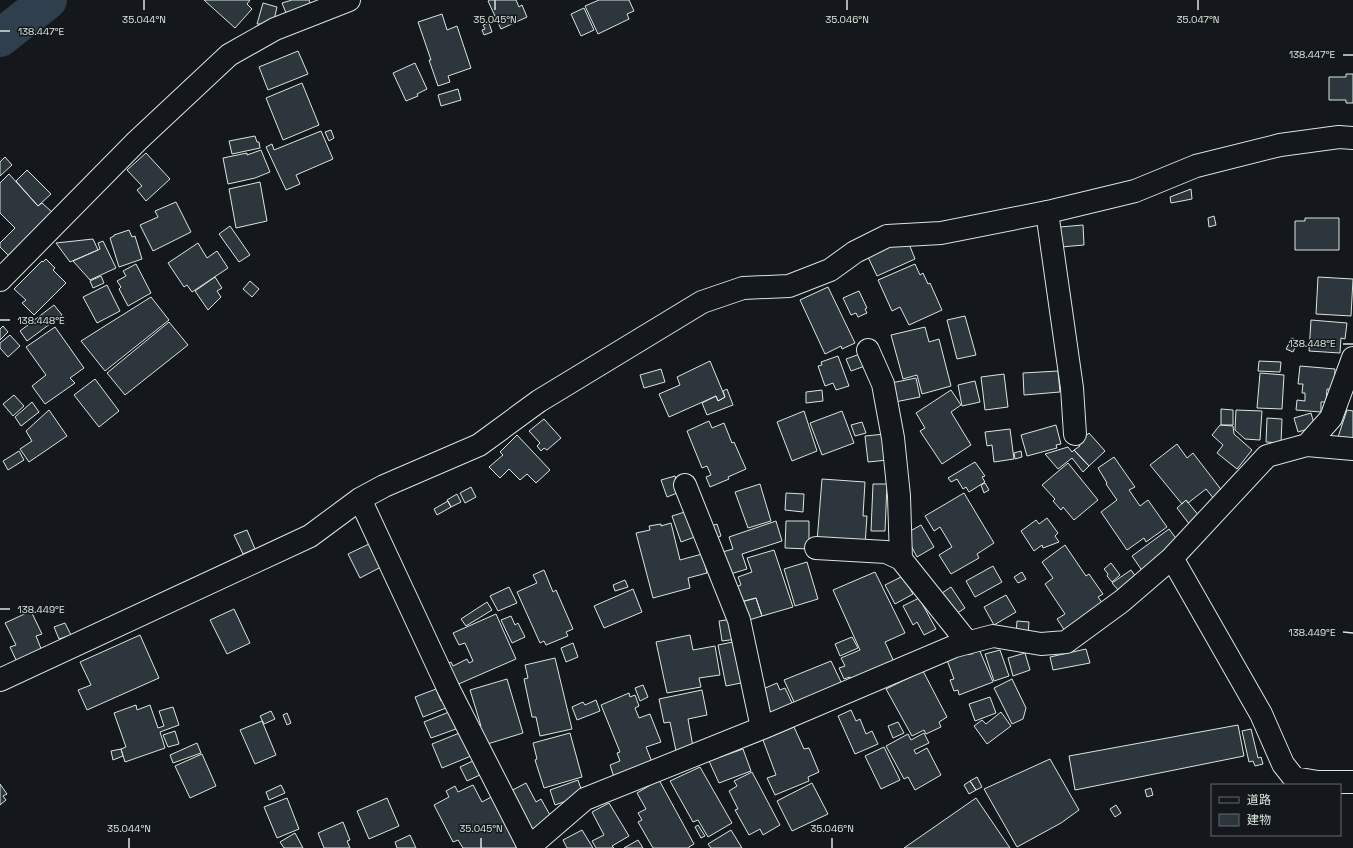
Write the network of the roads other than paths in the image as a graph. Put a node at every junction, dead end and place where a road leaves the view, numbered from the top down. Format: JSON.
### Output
{"nodes":[{"id":1,"x":349,"y":0,"type":"edge"},
{"id":2,"x":1353,"y":138,"type":"edge"},
{"id":3,"x":1047,"y":212,"type":"junction"},
{"id":4,"x":0,"y":280,"type":"edge"},
{"id":5,"x":868,"y":350,"type":"dead end"},
{"id":6,"x":1353,"y":358,"type":"edge"},
{"id":7,"x":1075,"y":434,"type":"dead end"},
{"id":8,"x":1307,"y":445,"type":"junction"},
{"id":9,"x":1353,"y":449,"type":"edge"},
{"id":10,"x":685,"y":485,"type":"dead end"},
{"id":11,"x":360,"y":499,"type":"junction"},
{"id":12,"x":816,"y":548,"type":"dead end"},
{"id":13,"x":1172,"y":558,"type":"junction"},
{"id":14,"x":901,"y":559,"type":"junction"},
{"id":15,"x":968,"y":643,"type":"junction"},
{"id":16,"x":0,"y":680,"type":"edge"},
{"id":17,"x":762,"y":728,"type":"junction"},
{"id":18,"x":1353,"y":782,"type":"edge"},
{"id":19,"x":528,"y":848,"type":"edge"}],
"edges":[{"from":1,"to":4,"type":"street"},
{"from":2,"to":3,"type":"street"},
{"from":3,"to":7,"type":"street"},
{"from":3,"to":11,"type":"street"},
{"from":5,"to":14,"type":"street"},
{"from":6,"to":8,"type":"street"},
{"from":8,"to":9,"type":"street"},
{"from":8,"to":13,"type":"street"},
{"from":10,"to":17,"type":"street"},
{"from":11,"to":16,"type":"street"},
{"from":11,"to":19,"type":"street"},
{"from":12,"to":14,"type":"street"},
{"from":13,"to":15,"type":"street"},
{"from":13,"to":18,"type":"street"},
{"from":14,"to":15,"type":"street"},
{"from":15,"to":17,"type":"street"},
{"from":17,"to":19,"type":"street"}]}
